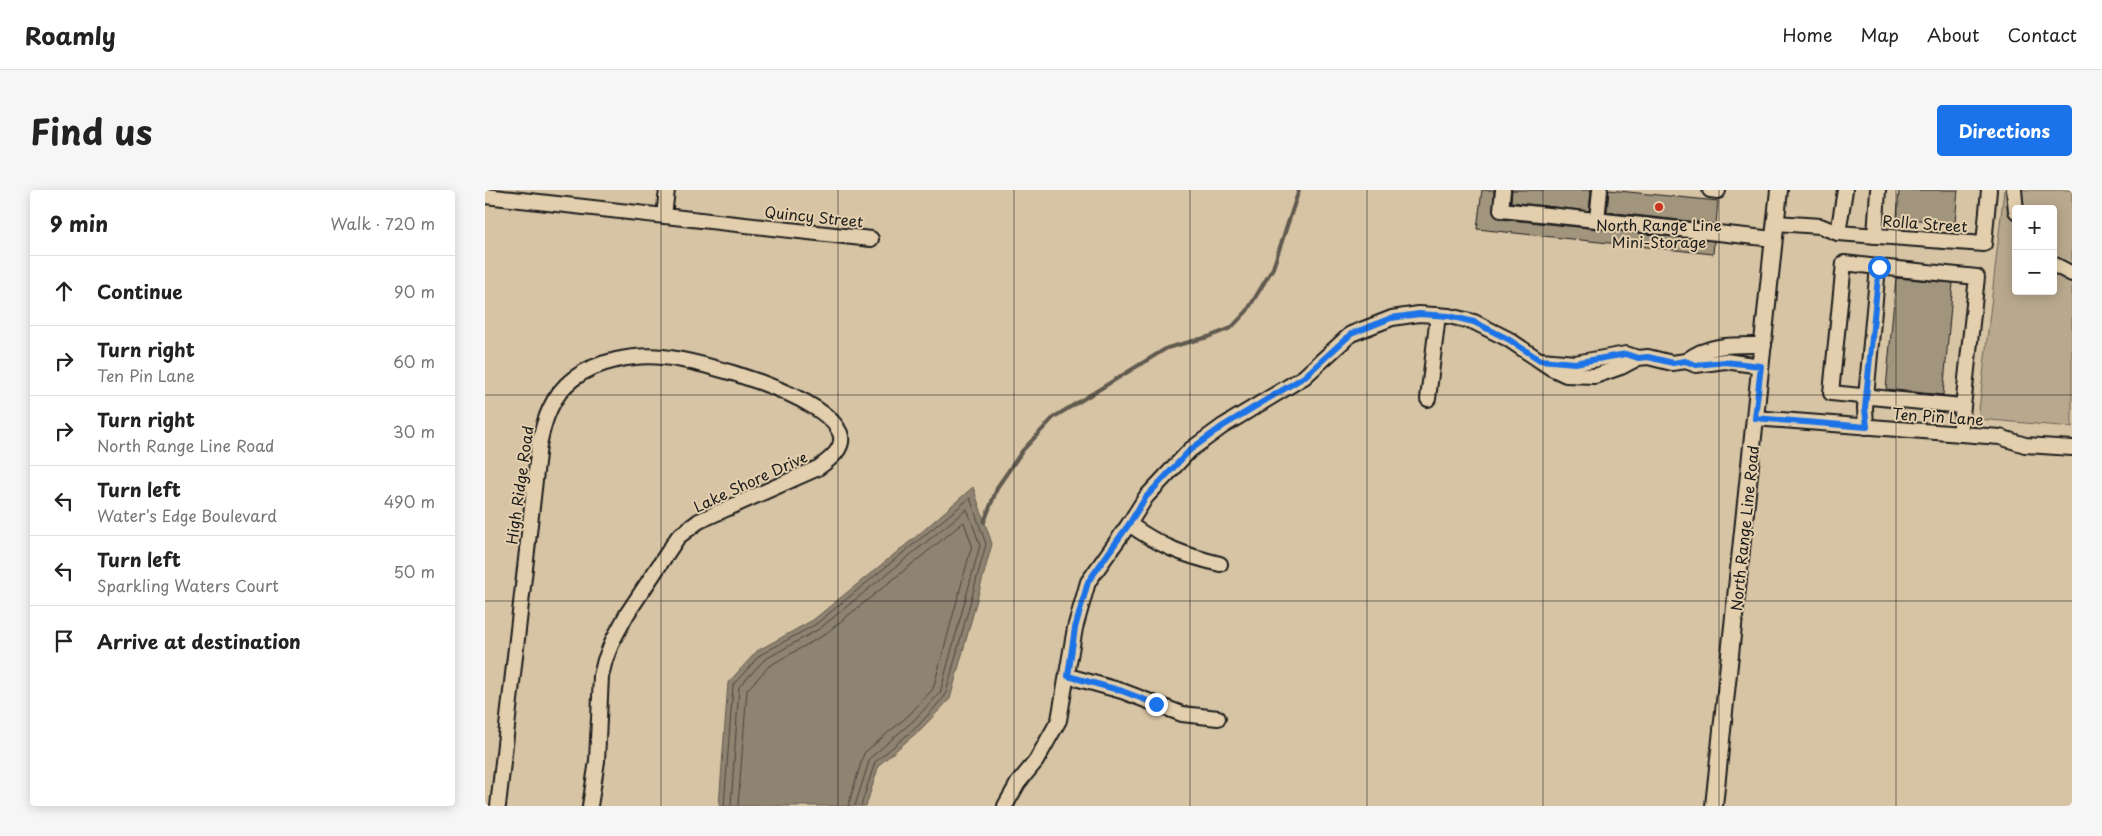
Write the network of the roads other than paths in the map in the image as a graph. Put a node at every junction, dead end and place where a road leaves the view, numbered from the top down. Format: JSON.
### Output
{"nodes":[{"id":1,"x":667,"y":190,"type":"edge"},
{"id":2,"x":1503,"y":190,"type":"edge"},
{"id":3,"x":1600,"y":190,"type":"edge"},
{"id":4,"x":1779,"y":190,"type":"edge"},
{"id":5,"x":1845,"y":190,"type":"edge"},
{"id":6,"x":1878,"y":190,"type":"edge"},
{"id":7,"x":1989,"y":190,"type":"edge"},
{"id":8,"x":2014,"y":190,"type":"edge"},
{"id":9,"x":485,"y":196,"type":"edge"},
{"id":10,"x":2015,"y":205,"type":"edge"},
{"id":11,"x":664,"y":216,"type":"junction"},
{"id":12,"x":1597,"y":220,"type":"junction"},
{"id":13,"x":1775,"y":231,"type":"junction"},
{"id":14,"x":1838,"y":233,"type":"junction"},
{"id":15,"x":1875,"y":236,"type":"junction"},
{"id":16,"x":871,"y":239,"type":"dead end"},
{"id":17,"x":2057,"y":266,"type":"edge"},
{"id":18,"x":1879,"y":267,"type":"junction"},
{"id":19,"x":2072,"y":274,"type":"edge"},
{"id":20,"x":1438,"y":315,"type":"junction"},
{"id":21,"x":1764,"y":345,"type":"junction"},
{"id":22,"x":1685,"y":361,"type":"junction"},
{"id":23,"x":1761,"y":366,"type":"junction"},
{"id":24,"x":1866,"y":397,"type":"junction"},
{"id":25,"x":1427,"y":399,"type":"dead end"},
{"id":26,"x":1962,"y":406,"type":"junction"},
{"id":27,"x":1755,"y":418,"type":"junction"},
{"id":28,"x":1867,"y":427,"type":"junction"},
{"id":29,"x":841,"y":434,"type":"joint"},
{"id":30,"x":1960,"y":434,"type":"junction"},
{"id":31,"x":2072,"y":448,"type":"edge"},
{"id":32,"x":1129,"y":524,"type":"junction"},
{"id":33,"x":1220,"y":564,"type":"dead end"},
{"id":34,"x":1068,"y":676,"type":"junction"},
{"id":35,"x":1219,"y":718,"type":"dead end"},
{"id":36,"x":497,"y":806,"type":"edge"},
{"id":37,"x":590,"y":806,"type":"edge"},
{"id":38,"x":1005,"y":806,"type":"edge"},
{"id":39,"x":1714,"y":806,"type":"edge"}],
"edges":[{"from":1,"to":11,"type":"street"},
{"from":2,"to":12,"type":"street","name":"Rolla Street"},
{"from":3,"to":12,"type":"street"},
{"from":4,"to":13,"type":"main road","name":"North Range Line Road"},
{"from":5,"to":14,"type":"street"},
{"from":6,"to":15,"type":"street"},
{"from":7,"to":15,"type":"street","name":"Rolla Street"},
{"from":8,"to":10,"type":"street"},
{"from":9,"to":11,"type":"street","name":"Quincy Street"},
{"from":11,"to":16,"type":"street","name":"Quincy Street"},
{"from":12,"to":13,"type":"street","name":"Rolla Street"},
{"from":13,"to":14,"type":"street","name":"Rolla Street"},
{"from":13,"to":21,"type":"main road","name":"North Range Line Road"},
{"from":14,"to":15,"type":"street","name":"Rolla Street"},
{"from":17,"to":19,"type":"street"},
{"from":18,"to":24,"type":"street"},
{"from":18,"to":24,"type":"street"},
{"from":18,"to":26,"type":"street"},
{"from":20,"to":22,"type":"street"},
{"from":20,"to":25,"type":"street"},
{"from":20,"to":32,"type":"street"},
{"from":21,"to":22,"type":"street"},
{"from":21,"to":23,"type":"main road","name":"North Range Line Road"},
{"from":22,"to":23,"type":"street"},
{"from":23,"to":27,"type":"main road","name":"North Range Line Road"},
{"from":24,"to":26,"type":"street"},
{"from":24,"to":28,"type":"street"},
{"from":26,"to":30,"type":"street"},
{"from":27,"to":28,"type":"street","name":"Ten Pin Lane"},
{"from":27,"to":39,"type":"main road","name":"North Range Line Road"},
{"from":28,"to":30,"type":"street","name":"Ten Pin Lane"},
{"from":29,"to":36,"type":"street","name":"High Ridge Road"},
{"from":29,"to":37,"type":"street","name":"Lake Shore Drive"},
{"from":30,"to":31,"type":"street","name":"Ten Pin Lane"},
{"from":32,"to":33,"type":"street"},
{"from":32,"to":34,"type":"street"},
{"from":34,"to":35,"type":"street"},
{"from":34,"to":38,"type":"street"}]}
